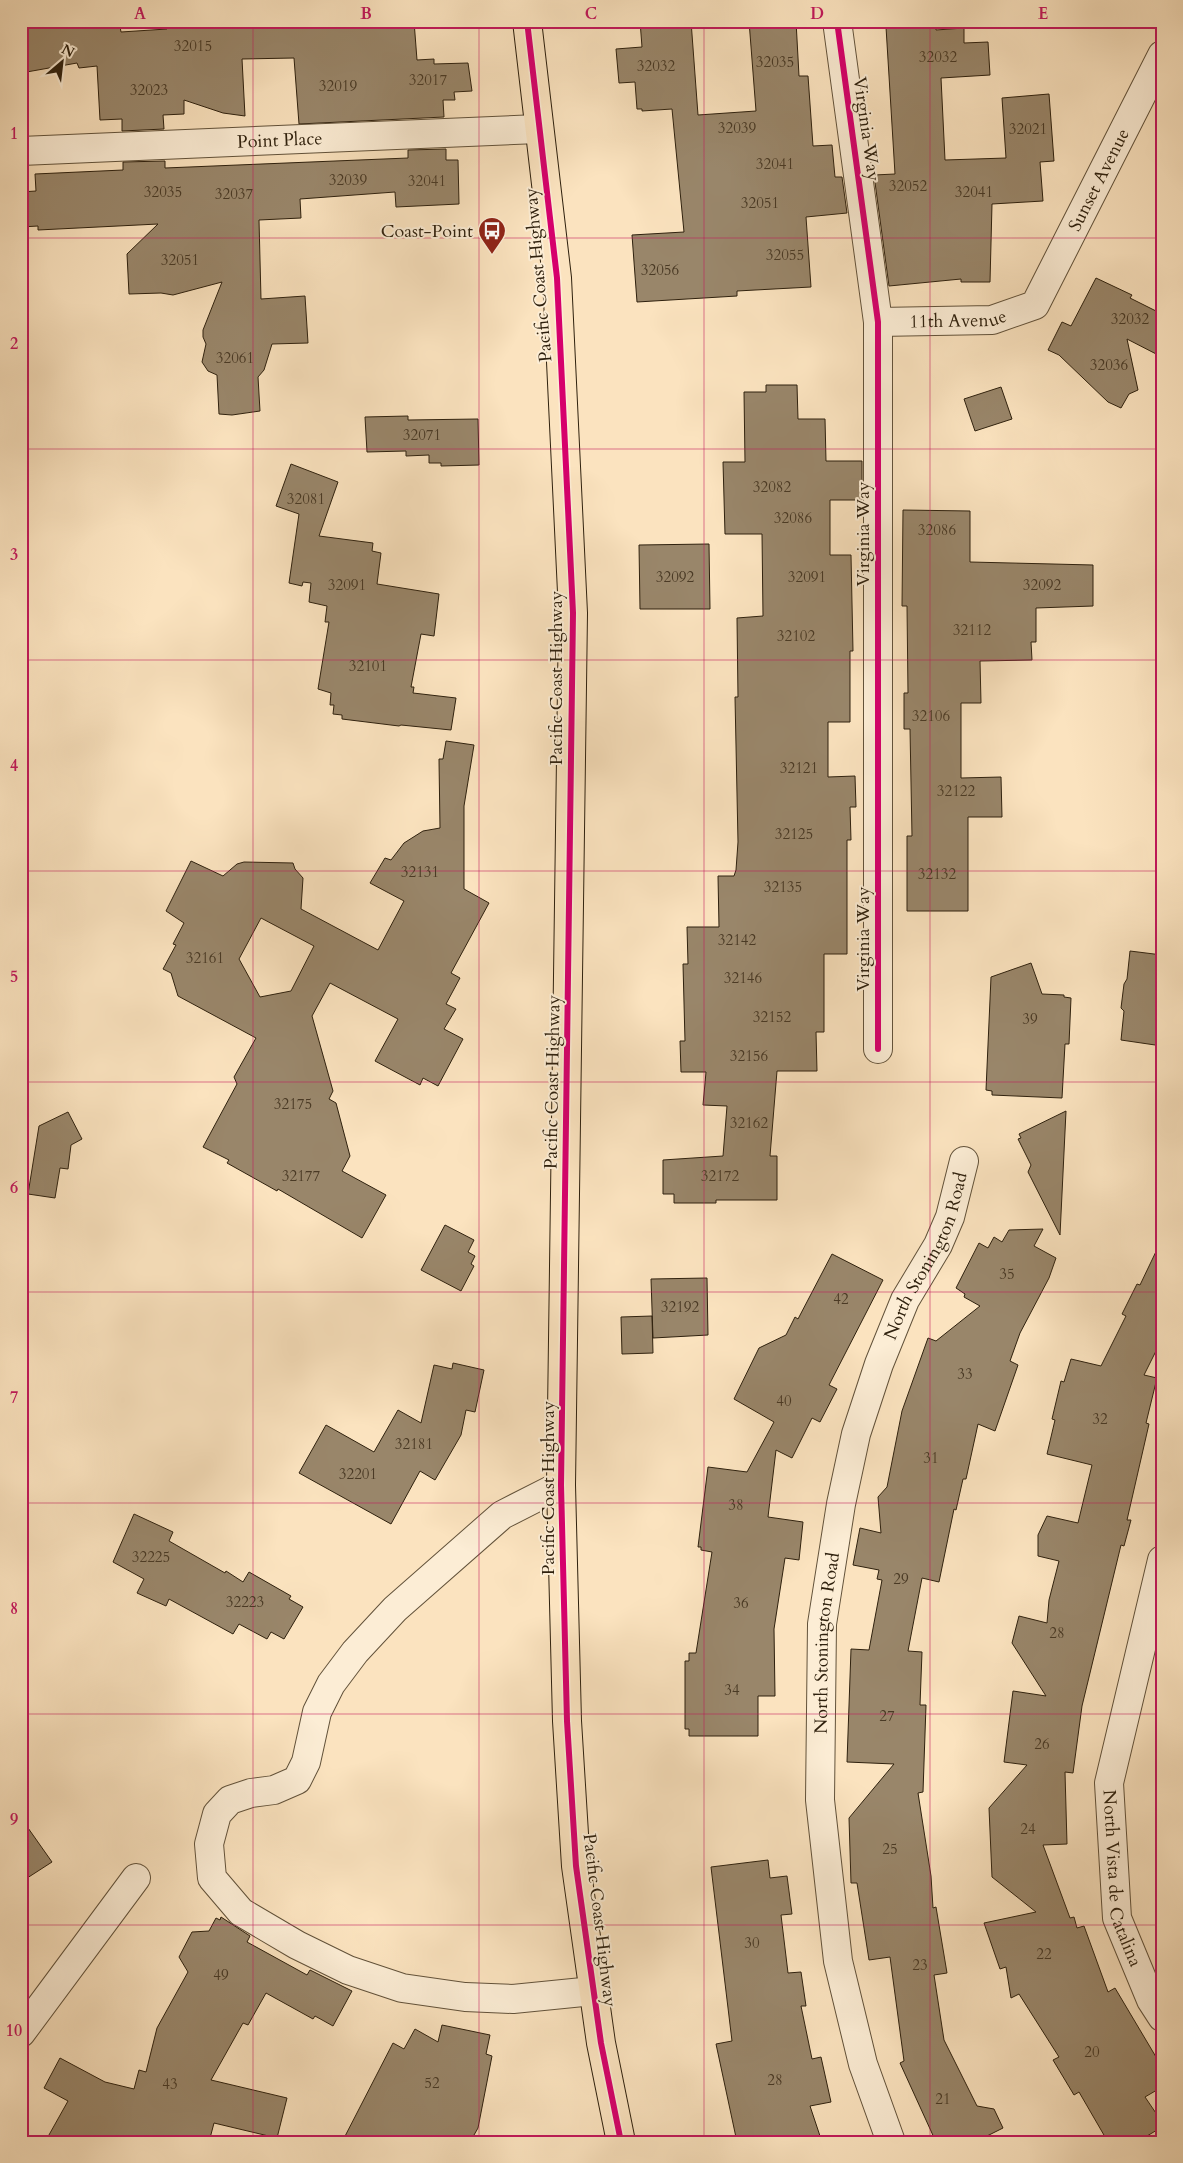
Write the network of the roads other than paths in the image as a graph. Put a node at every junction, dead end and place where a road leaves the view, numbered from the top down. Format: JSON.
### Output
{"nodes":[{"id":1,"x":527,"y":21,"type":"edge"},
{"id":2,"x":837,"y":21,"type":"edge"},
{"id":3,"x":1162,"y":55,"type":"edge"},
{"id":4,"x":538,"y":129,"type":"junction"},
{"id":5,"x":21,"y":151,"type":"edge"},
{"id":6,"x":1035,"y":305,"type":"joint"},
{"id":7,"x":878,"y":322,"type":"junction"},
{"id":8,"x":878,"y":1049,"type":"dead end"},
{"id":9,"x":964,"y":1161,"type":"dead end"},
{"id":10,"x":561,"y":1485,"type":"junction"},
{"id":11,"x":1162,"y":1560,"type":"edge"},
{"id":12,"x":136,"y":1878,"type":"dead end"},
{"id":13,"x":593,"y":1991,"type":"junction"},
{"id":14,"x":1162,"y":2017,"type":"edge"},
{"id":15,"x":21,"y":2033,"type":"edge"},
{"id":16,"x":621,"y":2142,"type":"edge"},
{"id":17,"x":891,"y":2142,"type":"edge"}],
"edges":[{"from":1,"to":4,"type":"highway","name":"Pacific Coast Highway"},
{"from":2,"to":7,"type":"street","name":"Virginia Way"},
{"from":3,"to":6,"type":"street","name":"Sunset Avenue"},
{"from":4,"to":5,"type":"street","name":"Point Place"},
{"from":4,"to":10,"type":"highway","name":"Pacific Coast Highway"},
{"from":6,"to":7,"type":"street","name":"11th Avenue"},
{"from":7,"to":8,"type":"street","name":"Virginia Way"},
{"from":9,"to":17,"type":"street","name":"North Stonington Road"},
{"from":10,"to":13,"type":"highway","name":"Pacific Coast Highway"},
{"from":10,"to":13,"type":"street"},
{"from":11,"to":14,"type":"street","name":"North Vista de Catalina"},
{"from":12,"to":15,"type":"street"},
{"from":13,"to":16,"type":"highway","name":"Pacific Coast Highway"}]}
